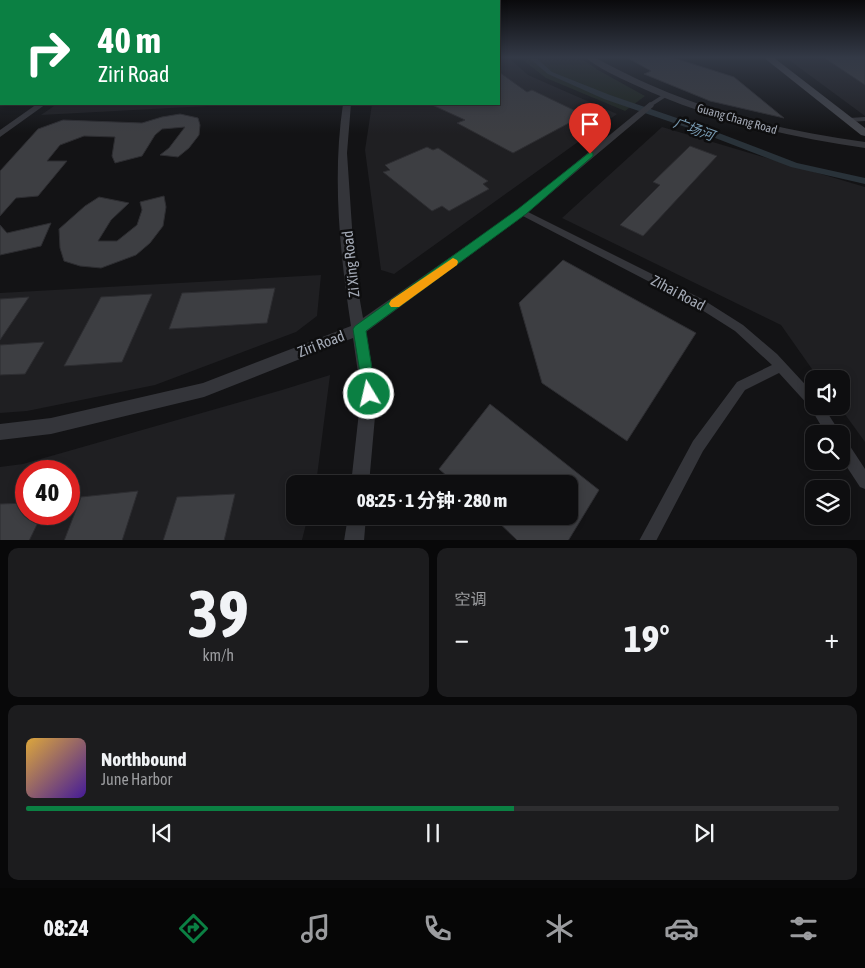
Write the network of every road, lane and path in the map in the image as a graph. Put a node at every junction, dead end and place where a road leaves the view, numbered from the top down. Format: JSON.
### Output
{"nodes":[{"id":1,"x":637,"y":82,"type":"edge"},
{"id":2,"x":800,"y":82,"type":"edge"},
{"id":3,"x":664,"y":96,"type":"junction"},
{"id":4,"x":650,"y":104,"type":"joint"},
{"id":5,"x":41,"y":105,"type":"edge"},
{"id":6,"x":347,"y":105,"type":"edge"},
{"id":7,"x":849,"y":120,"type":"junction"},
{"id":8,"x":865,"y":120,"type":"edge"},
{"id":9,"x":865,"y":133,"type":"edge"},
{"id":10,"x":0,"y":134,"type":"edge"},
{"id":11,"x":865,"y":144,"type":"edge"},
{"id":12,"x":522,"y":212,"type":"junction"},
{"id":13,"x":359,"y":329,"type":"junction"},
{"id":14,"x":781,"y":366,"type":"junction"},
{"id":15,"x":805,"y":394,"type":"edge"},
{"id":16,"x":0,"y":432,"type":"edge"},
{"id":17,"x":850,"y":459,"type":"edge"},
{"id":18,"x":361,"y":475,"type":"edge"},
{"id":19,"x":865,"y":482,"type":"edge"},
{"id":20,"x":355,"y":525,"type":"edge"},
{"id":21,"x":354,"y":540,"type":"edge"},
{"id":22,"x":647,"y":540,"type":"edge"}],
"edges":[{"from":1,"to":3,"type":"street","name":"Guang Chang Road"},
{"from":2,"to":7,"type":"main road"},
{"from":3,"to":4,"type":"street","name":"Ziri Road"},
{"from":3,"to":11,"type":"street","name":"Guang Chang Road"},
{"from":4,"to":12,"type":"street","name":"Ziri Road"},
{"from":5,"to":10,"type":"street"},
{"from":6,"to":13,"type":"street","name":"Zi Xing Road"},
{"from":7,"to":8,"type":"street"},
{"from":7,"to":9,"type":"main road"},
{"from":12,"to":13,"type":"street","name":"Ziri Road"},
{"from":12,"to":14,"type":"street","name":"Zihai Road"},
{"from":13,"to":16,"type":"street","name":"Ziri Road"},
{"from":13,"to":18,"type":"street","name":"Zi Xing Road"},
{"from":14,"to":15,"type":"street","name":"Zihai Road"},
{"from":14,"to":22,"type":"street"},
{"from":17,"to":19,"type":"street"},
{"from":20,"to":21,"type":"street"}]}
